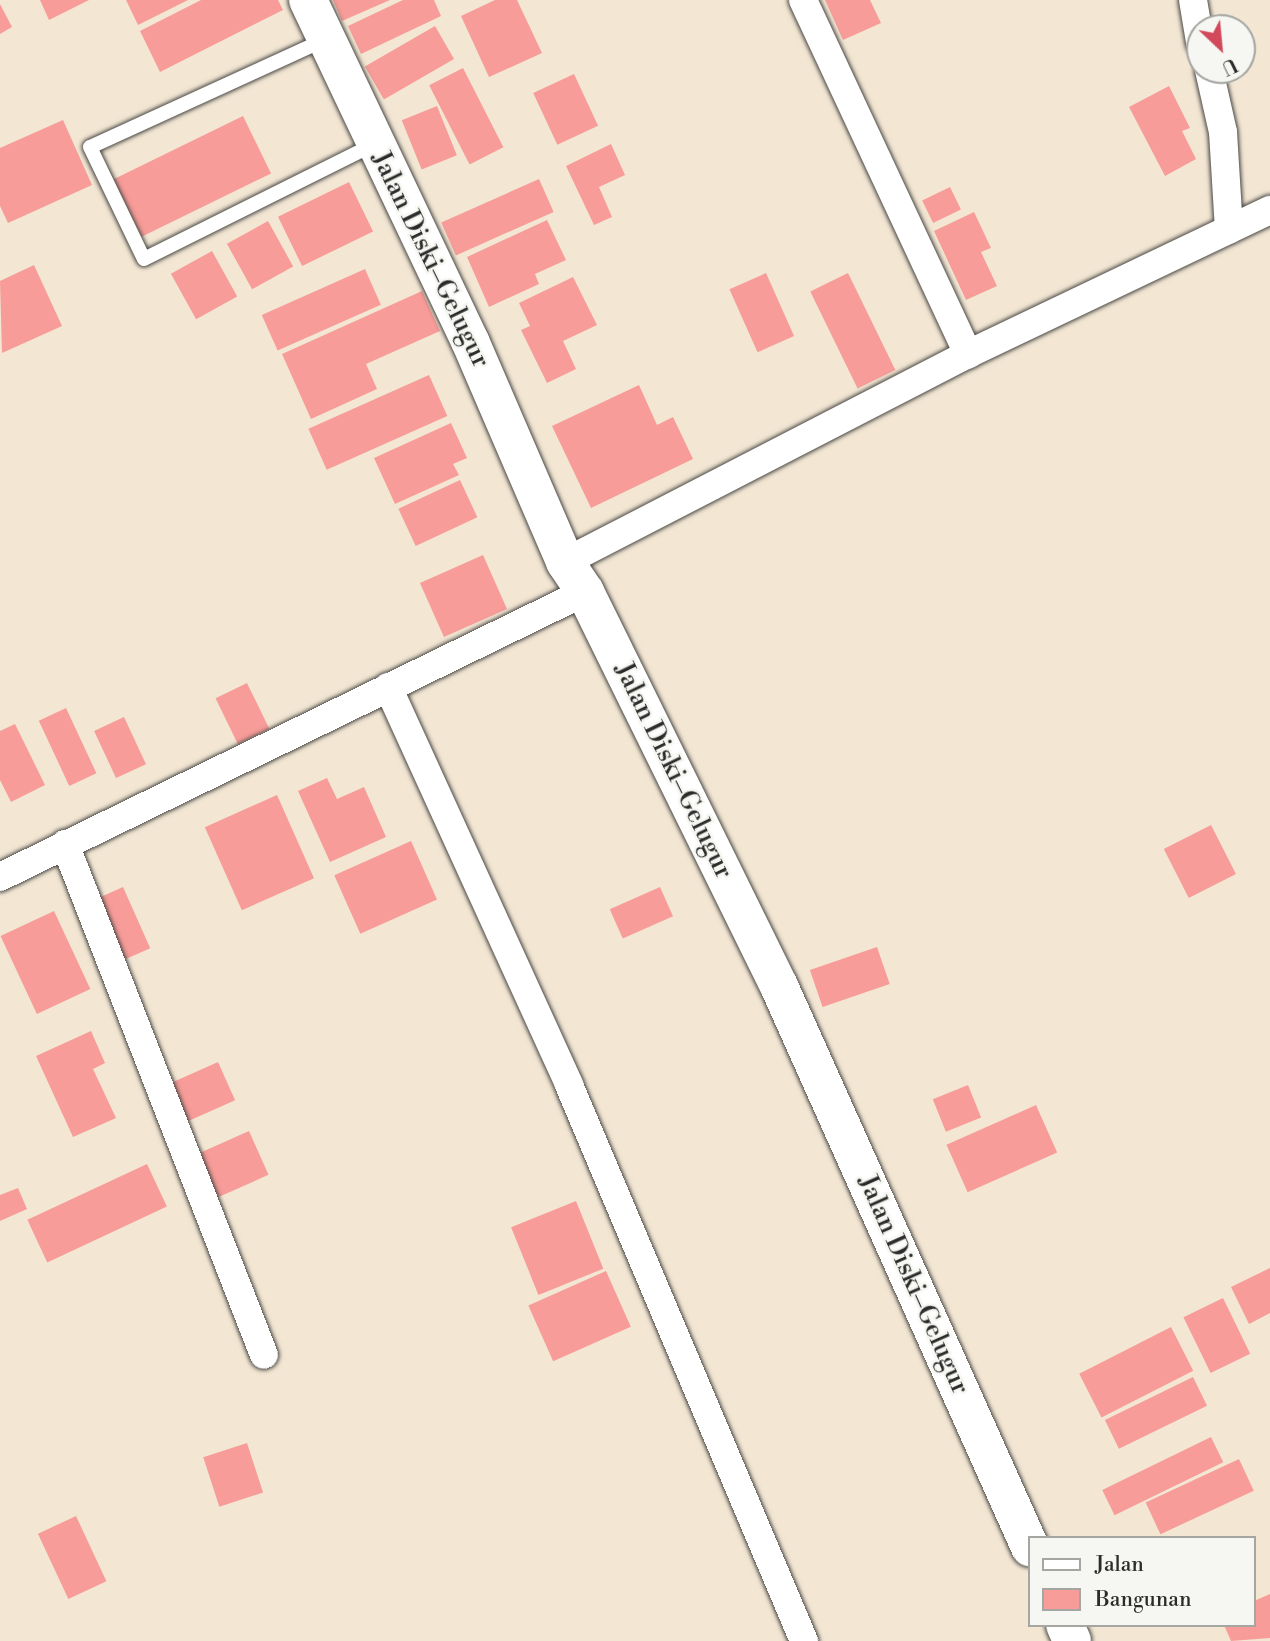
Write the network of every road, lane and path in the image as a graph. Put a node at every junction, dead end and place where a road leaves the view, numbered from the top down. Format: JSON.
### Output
{"nodes":[{"id":1,"x":308,"y":0,"type":"edge"},
{"id":2,"x":803,"y":0,"type":"edge"},
{"id":3,"x":325,"y":40,"type":"junction"},
{"id":4,"x":1212,"y":84,"type":"edge"},
{"id":5,"x":375,"y":145,"type":"junction"},
{"id":6,"x":1270,"y":210,"type":"edge"},
{"id":7,"x":1230,"y":230,"type":"junction"},
{"id":8,"x":968,"y":354,"type":"junction"},
{"id":9,"x":575,"y":577,"type":"junction"},
{"id":10,"x":388,"y":687,"type":"junction"},
{"id":11,"x":65,"y":844,"type":"junction"},
{"id":12,"x":0,"y":877,"type":"edge"},
{"id":13,"x":264,"y":1355,"type":"dead end"},
{"id":14,"x":1028,"y":1543,"type":"edge"},
{"id":15,"x":804,"y":1641,"type":"edge"}],
"edges":[{"from":1,"to":3,"type":"main road","name":"Jalan Diski–Gelugur"},
{"from":2,"to":8,"type":"street"},
{"from":3,"to":5,"type":"main road","name":"Jalan Diski–Gelugur"},
{"from":3,"to":5,"type":"lane"},
{"from":4,"to":7,"type":"street"},
{"from":5,"to":9,"type":"main road","name":"Jalan Diski–Gelugur"},
{"from":6,"to":7,"type":"street"},
{"from":7,"to":8,"type":"street"},
{"from":8,"to":9,"type":"street"},
{"from":9,"to":10,"type":"street"},
{"from":9,"to":14,"type":"main road","name":"Jalan Diski–Gelugur"},
{"from":10,"to":11,"type":"street"},
{"from":10,"to":15,"type":"street"},
{"from":11,"to":12,"type":"street"},
{"from":11,"to":13,"type":"street"}]}
